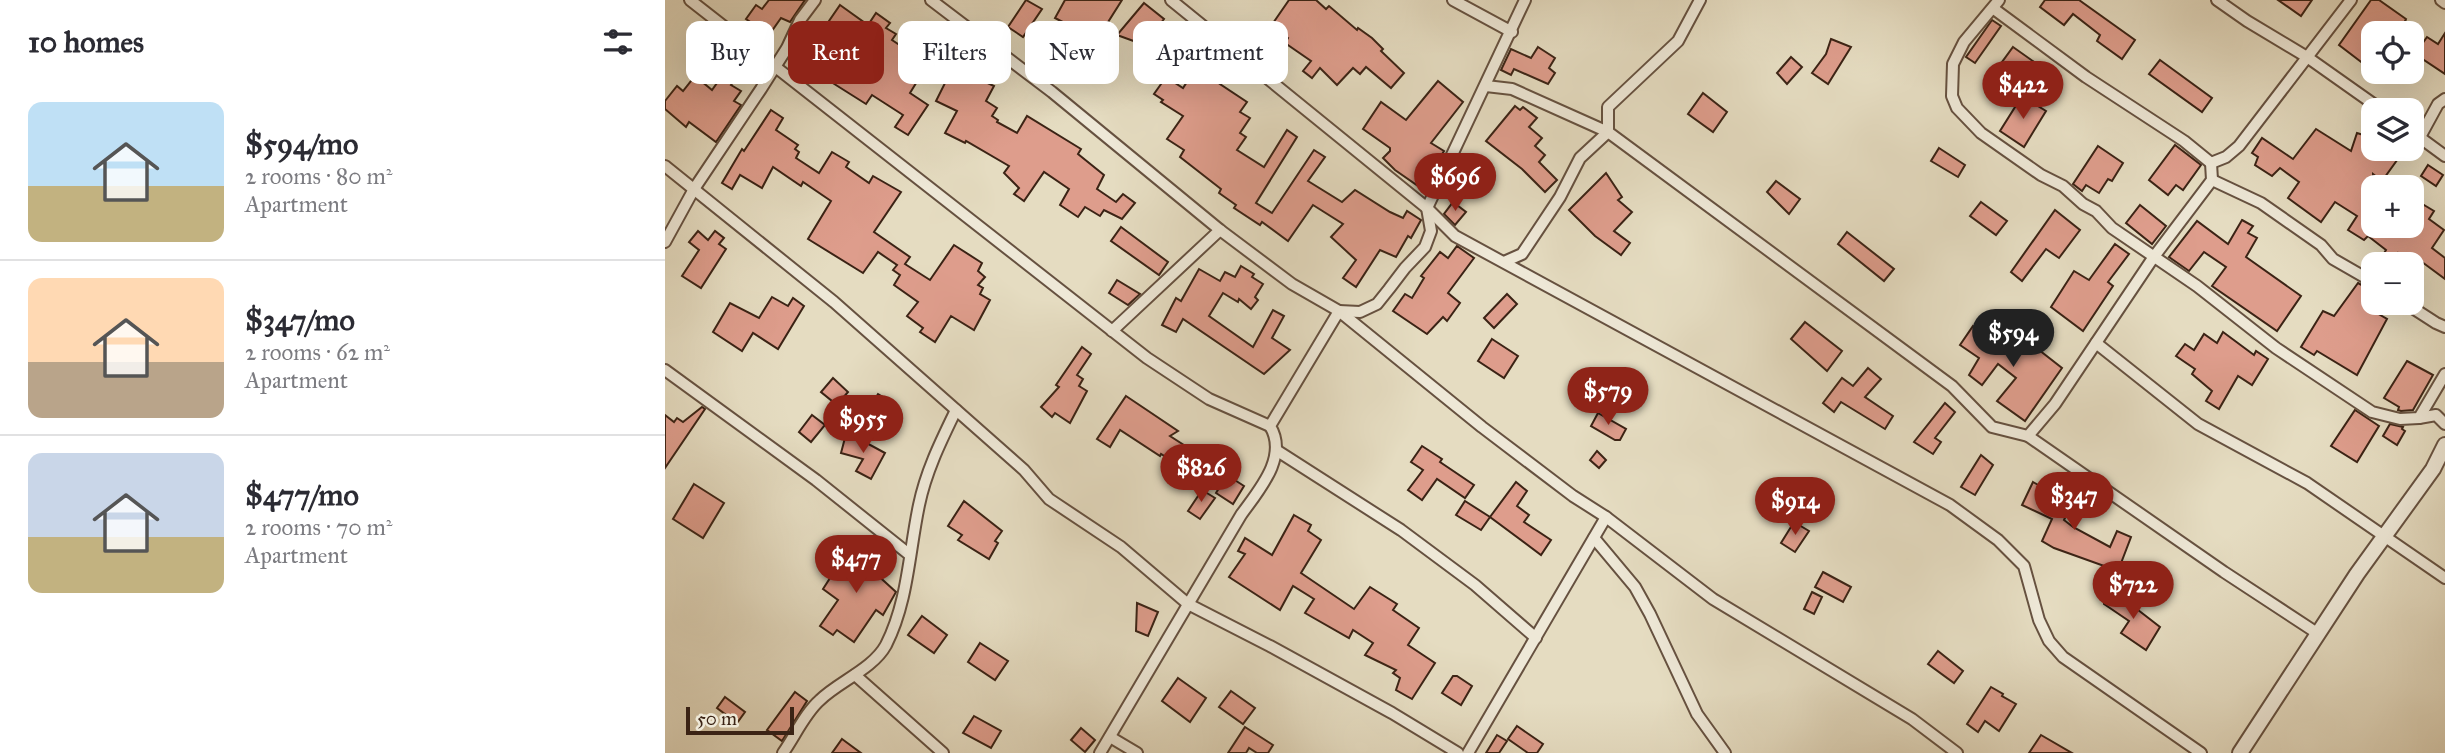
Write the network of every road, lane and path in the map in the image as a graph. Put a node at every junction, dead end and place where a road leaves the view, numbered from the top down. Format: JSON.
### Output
{"nodes":[{"id":1,"x":691,"y":0,"type":"edge"},
{"id":2,"x":815,"y":0,"type":"edge"},
{"id":3,"x":931,"y":0,"type":"edge"},
{"id":4,"x":1171,"y":0,"type":"edge"},
{"id":5,"x":1453,"y":0,"type":"edge"},
{"id":6,"x":1525,"y":0,"type":"edge"},
{"id":7,"x":1700,"y":0,"type":"edge"},
{"id":8,"x":2217,"y":0,"type":"edge"},
{"id":9,"x":2351,"y":0,"type":"edge"},
{"id":10,"x":1185,"y":4,"type":"edge"},
{"id":11,"x":1997,"y":5,"type":"edge"},
{"id":12,"x":1512,"y":32,"type":"junction"},
{"id":13,"x":2307,"y":57,"type":"junction"},
{"id":14,"x":775,"y":68,"type":"junction"},
{"id":15,"x":1486,"y":86,"type":"junction"},
{"id":16,"x":2365,"y":98,"type":"edge"},
{"id":17,"x":2445,"y":99,"type":"edge"},
{"id":18,"x":2424,"y":123,"type":"edge"},
{"id":19,"x":1608,"y":132,"type":"junction"},
{"id":20,"x":2424,"y":140,"type":"edge"},
{"id":21,"x":2445,"y":156,"type":"edge"},
{"id":22,"x":2211,"y":163,"type":"junction"},
{"id":23,"x":665,"y":166,"type":"edge"},
{"id":24,"x":2212,"y":180,"type":"junction"},
{"id":25,"x":694,"y":189,"type":"junction"},
{"id":26,"x":1427,"y":208,"type":"junction"},
{"id":27,"x":1220,"y":229,"type":"junction"},
{"id":28,"x":665,"y":242,"type":"edge"},
{"id":29,"x":2153,"y":258,"type":"junction"},
{"id":30,"x":1504,"y":262,"type":"junction"},
{"id":31,"x":2361,"y":275,"type":"edge"},
{"id":32,"x":1339,"y":311,"type":"junction"},
{"id":33,"x":2424,"y":315,"type":"edge"},
{"id":34,"x":2445,"y":327,"type":"edge"},
{"id":35,"x":1112,"y":331,"type":"junction"},
{"id":36,"x":2096,"y":343,"type":"junction"},
{"id":37,"x":665,"y":370,"type":"edge"},
{"id":38,"x":2445,"y":374,"type":"edge"},
{"id":39,"x":956,"y":410,"type":"junction"},
{"id":40,"x":2419,"y":418,"type":"junction"},
{"id":41,"x":2445,"y":424,"type":"edge"},
{"id":42,"x":1271,"y":426,"type":"junction"},
{"id":43,"x":2028,"y":436,"type":"junction"},
{"id":44,"x":2445,"y":445,"type":"edge"},
{"id":45,"x":1276,"y":450,"type":"junction"},
{"id":46,"x":1606,"y":517,"type":"junction"},
{"id":47,"x":2384,"y":537,"type":"junction"},
{"id":48,"x":1594,"y":538,"type":"junction"},
{"id":49,"x":910,"y":555,"type":"junction"},
{"id":50,"x":2445,"y":578,"type":"edge"},
{"id":51,"x":1188,"y":604,"type":"junction"},
{"id":52,"x":2317,"y":633,"type":"junction"},
{"id":53,"x":1536,"y":638,"type":"junction"},
{"id":54,"x":855,"y":675,"type":"junction"},
{"id":55,"x":1110,"y":737,"type":"junction"},
{"id":56,"x":783,"y":753,"type":"edge"},
{"id":57,"x":943,"y":753,"type":"edge"},
{"id":58,"x":1100,"y":753,"type":"edge"},
{"id":59,"x":1137,"y":753,"type":"edge"},
{"id":60,"x":1458,"y":753,"type":"edge"},
{"id":61,"x":1468,"y":753,"type":"edge"},
{"id":62,"x":1725,"y":753,"type":"edge"},
{"id":63,"x":1957,"y":753,"type":"edge"},
{"id":64,"x":2201,"y":753,"type":"edge"},
{"id":65,"x":2240,"y":753,"type":"edge"}],
"edges":[{"from":1,"to":14,"type":"street"},
{"from":2,"to":14,"type":"street"},
{"from":3,"to":27,"type":"street"},
{"from":4,"to":10,"type":"street"},
{"from":5,"to":12,"type":"street"},
{"from":6,"to":12,"type":"street"},
{"from":7,"to":19,"type":"street"},
{"from":8,"to":13,"type":"street"},
{"from":9,"to":13,"type":"street"},
{"from":10,"to":26,"type":"street"},
{"from":11,"to":22,"type":"street"},
{"from":11,"to":29,"type":"street"},
{"from":12,"to":15,"type":"street"},
{"from":13,"to":16,"type":"street"},
{"from":13,"to":22,"type":"street"},
{"from":14,"to":25,"type":"street"},
{"from":14,"to":35,"type":"street"},
{"from":15,"to":19,"type":"street"},
{"from":15,"to":26,"type":"street"},
{"from":17,"to":18,"type":"street"},
{"from":19,"to":30,"type":"street"},
{"from":19,"to":43,"type":"street"},
{"from":20,"to":21,"type":"street"},
{"from":22,"to":24,"type":"street"},
{"from":23,"to":25,"type":"street"},
{"from":24,"to":29,"type":"street"},
{"from":24,"to":31,"type":"street"},
{"from":25,"to":28,"type":"street"},
{"from":25,"to":39,"type":"street"},
{"from":26,"to":30,"type":"street"},
{"from":26,"to":32,"type":"street"},
{"from":27,"to":32,"type":"street"},
{"from":27,"to":35,"type":"street"},
{"from":29,"to":36,"type":"street"},
{"from":29,"to":40,"type":"street"},
{"from":30,"to":64,"type":"street"},
{"from":32,"to":42,"type":"street"},
{"from":32,"to":46,"type":"street"},
{"from":33,"to":34,"type":"street"},
{"from":35,"to":42,"type":"street"},
{"from":36,"to":43,"type":"street"},
{"from":36,"to":47,"type":"street"},
{"from":37,"to":49,"type":"street"},
{"from":38,"to":40,"type":"street"},
{"from":39,"to":49,"type":"street"},
{"from":39,"to":51,"type":"street"},
{"from":40,"to":41,"type":"street"},
{"from":42,"to":45,"type":"street"},
{"from":43,"to":52,"type":"street"},
{"from":44,"to":47,"type":"street"},
{"from":45,"to":51,"type":"street"},
{"from":45,"to":53,"type":"street"},
{"from":46,"to":48,"type":"street"},
{"from":46,"to":63,"type":"street"},
{"from":47,"to":50,"type":"street"},
{"from":47,"to":52,"type":"street"},
{"from":48,"to":53,"type":"street"},
{"from":48,"to":62,"type":"street"},
{"from":49,"to":54,"type":"street"},
{"from":51,"to":55,"type":"street"},
{"from":51,"to":60,"type":"street"},
{"from":52,"to":65,"type":"street"},
{"from":53,"to":61,"type":"street"},
{"from":54,"to":56,"type":"street"},
{"from":54,"to":57,"type":"street"},
{"from":55,"to":58,"type":"street"},
{"from":55,"to":59,"type":"street"}]}
